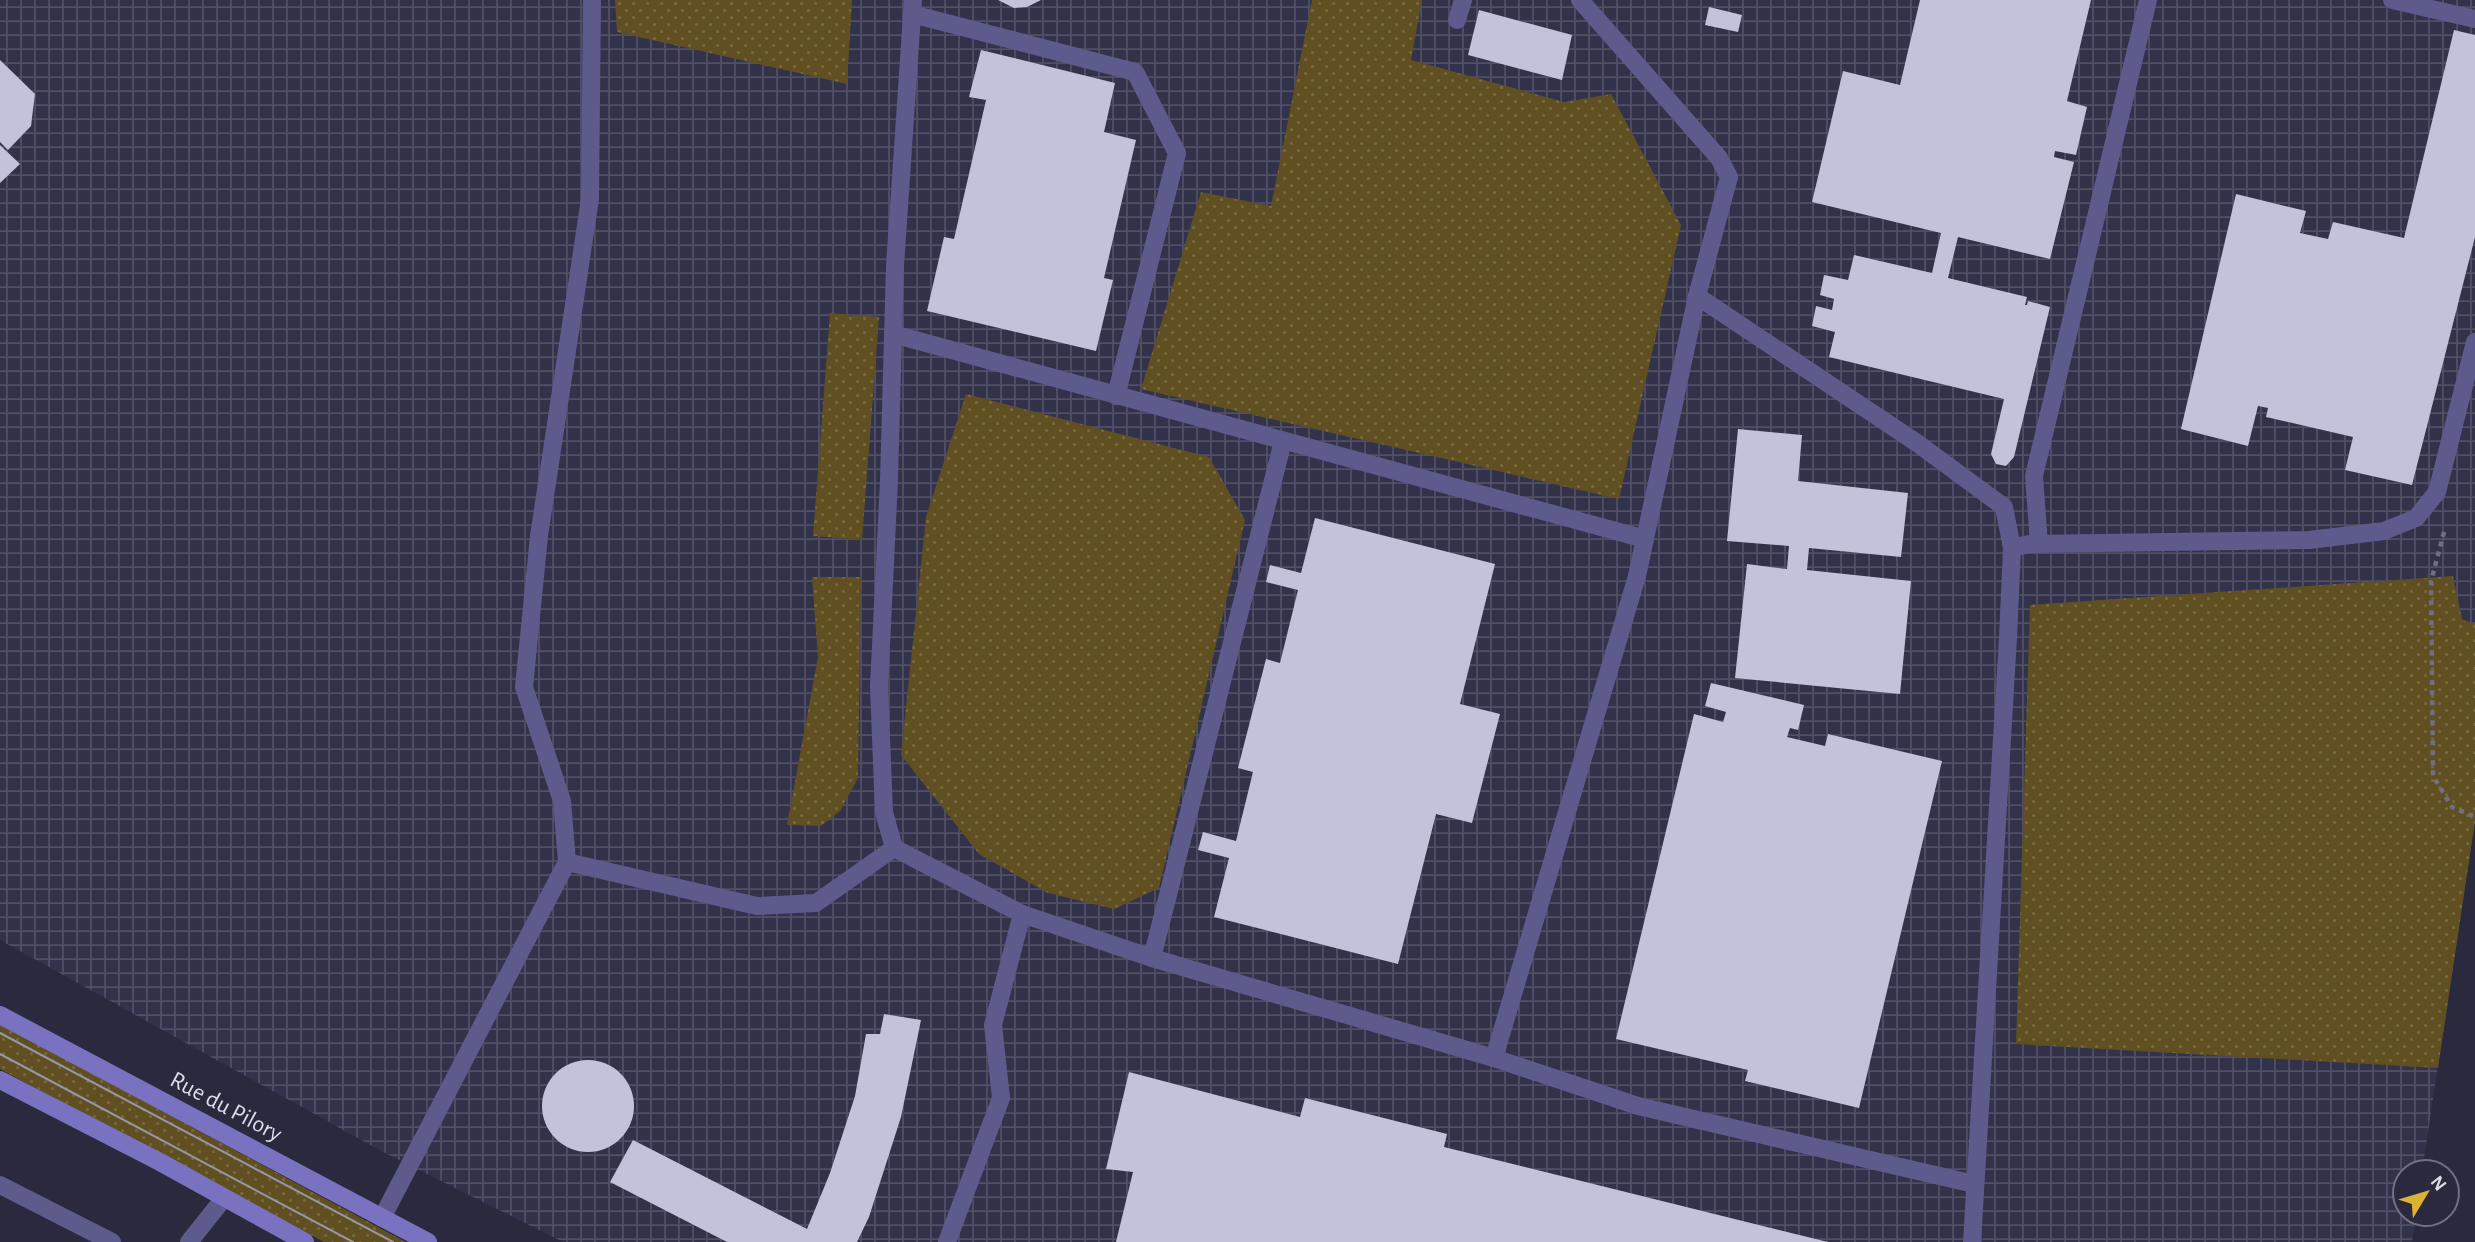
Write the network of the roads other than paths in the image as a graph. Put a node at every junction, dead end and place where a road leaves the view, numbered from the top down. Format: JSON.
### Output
{"nodes":[{"id":1,"x":592,"y":0,"type":"edge"},
{"id":2,"x":1463,"y":0,"type":"edge"},
{"id":3,"x":1580,"y":0,"type":"edge"},
{"id":4,"x":2148,"y":0,"type":"edge"},
{"id":5,"x":2392,"y":0,"type":"edge"},
{"id":6,"x":912,"y":7,"type":"edge"},
{"id":7,"x":2475,"y":19,"type":"edge"},
{"id":8,"x":1457,"y":20,"type":"dead end"},
{"id":9,"x":1697,"y":296,"type":"junction"},
{"id":10,"x":893,"y":334,"type":"junction"},
{"id":11,"x":2475,"y":342,"type":"edge"},
{"id":12,"x":1116,"y":396,"type":"junction"},
{"id":13,"x":1283,"y":441,"type":"junction"},
{"id":14,"x":1645,"y":539,"type":"junction"},
{"id":15,"x":2039,"y":544,"type":"junction"},
{"id":16,"x":2012,"y":548,"type":"junction"},
{"id":17,"x":894,"y":848,"type":"junction"},
{"id":18,"x":567,"y":862,"type":"junction"},
{"id":19,"x":1022,"y":914,"type":"junction"},
{"id":20,"x":1152,"y":958,"type":"junction"},
{"id":21,"x":0,"y":1015,"type":"edge"},
{"id":22,"x":1494,"y":1058,"type":"junction"},
{"id":23,"x":0,"y":1080,"type":"edge"},
{"id":24,"x":1974,"y":1184,"type":"junction"},
{"id":25,"x":0,"y":1185,"type":"edge"},
{"id":26,"x":224,"y":1198,"type":"junction"},
{"id":27,"x":382,"y":1218,"type":"junction"},
{"id":28,"x":109,"y":1241,"type":"edge"},
{"id":29,"x":189,"y":1242,"type":"edge"},
{"id":30,"x":305,"y":1242,"type":"edge"},
{"id":31,"x":428,"y":1242,"type":"edge"},
{"id":32,"x":947,"y":1242,"type":"edge"},
{"id":33,"x":1972,"y":1242,"type":"edge"}],
"edges":[{"from":1,"to":18,"type":"street"},
{"from":2,"to":8,"type":"street"},
{"from":3,"to":9,"type":"street"},
{"from":4,"to":15,"type":"street"},
{"from":5,"to":7,"type":"street"},
{"from":6,"to":10,"type":"street"},
{"from":6,"to":12,"type":"street"},
{"from":9,"to":14,"type":"street"},
{"from":9,"to":16,"type":"street"},
{"from":10,"to":12,"type":"street"},
{"from":10,"to":17,"type":"street"},
{"from":11,"to":15,"type":"street"},
{"from":12,"to":13,"type":"street"},
{"from":13,"to":14,"type":"street"},
{"from":13,"to":20,"type":"street"},
{"from":14,"to":22,"type":"street"},
{"from":15,"to":16,"type":"street"},
{"from":16,"to":24,"type":"street"},
{"from":17,"to":18,"type":"street"},
{"from":17,"to":19,"type":"street"},
{"from":18,"to":27,"type":"street"},
{"from":19,"to":20,"type":"street"},
{"from":19,"to":32,"type":"street"},
{"from":20,"to":22,"type":"street"},
{"from":21,"to":27,"type":"main road","name":"Rue du Pilory"},
{"from":22,"to":24,"type":"street"},
{"from":23,"to":26,"type":"main road"},
{"from":24,"to":33,"type":"street"},
{"from":25,"to":28,"type":"street"},
{"from":26,"to":29,"type":"street"},
{"from":26,"to":30,"type":"main road"},
{"from":27,"to":31,"type":"main road","name":"Rue du Pilory"}]}
